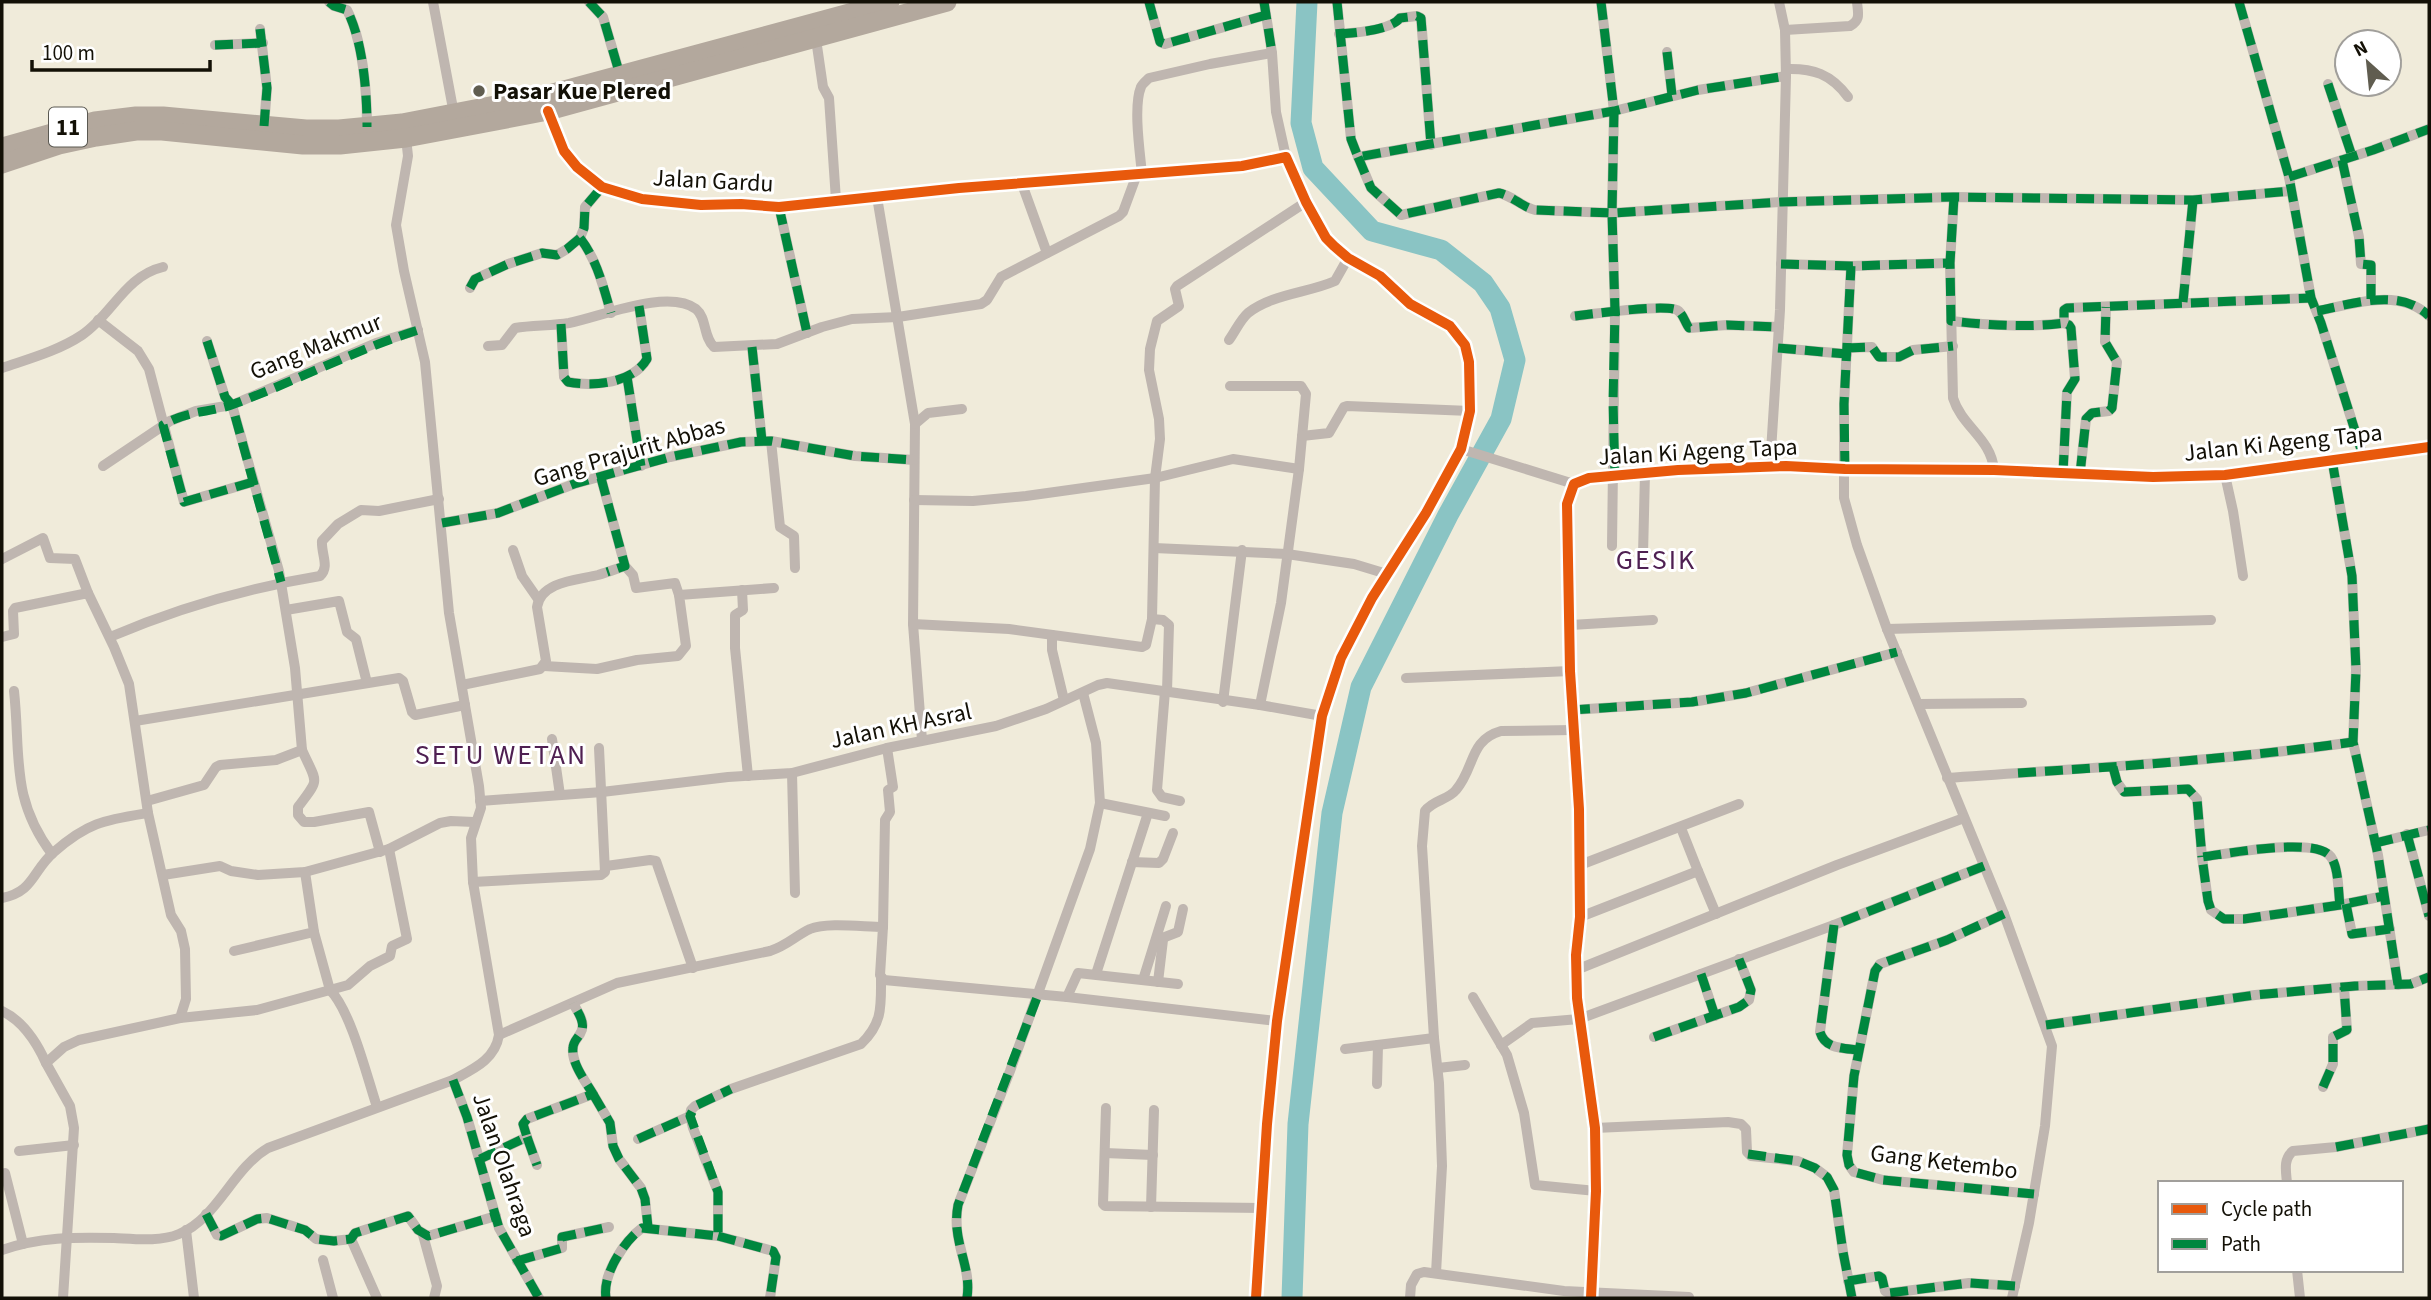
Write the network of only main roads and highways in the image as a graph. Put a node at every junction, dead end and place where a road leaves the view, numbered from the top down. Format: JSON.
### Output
{"nodes":[{"id":1,"x":890,"y":2,"type":"edge"},
{"id":2,"x":947,"y":2,"type":"edge"},
{"id":3,"x":787,"y":39,"type":"junction"},
{"id":4,"x":136,"y":123,"type":"junction"},
{"id":5,"x":163,"y":123,"type":"junction"},
{"id":6,"x":2,"y":147,"type":"edge"},
{"id":7,"x":2,"y":164,"type":"edge"}],
"edges":[{"from":1,"to":3,"type":"highway","number":"11"},
{"from":2,"to":3,"type":"highway","number":"11"},
{"from":3,"to":5,"type":"highway","number":"11"},
{"from":3,"to":5,"type":"highway","number":"11"},
{"from":4,"to":5,"type":"highway","number":"11"},
{"from":4,"to":6,"type":"highway","number":"11"},
{"from":4,"to":7,"type":"highway","number":"11"}]}
